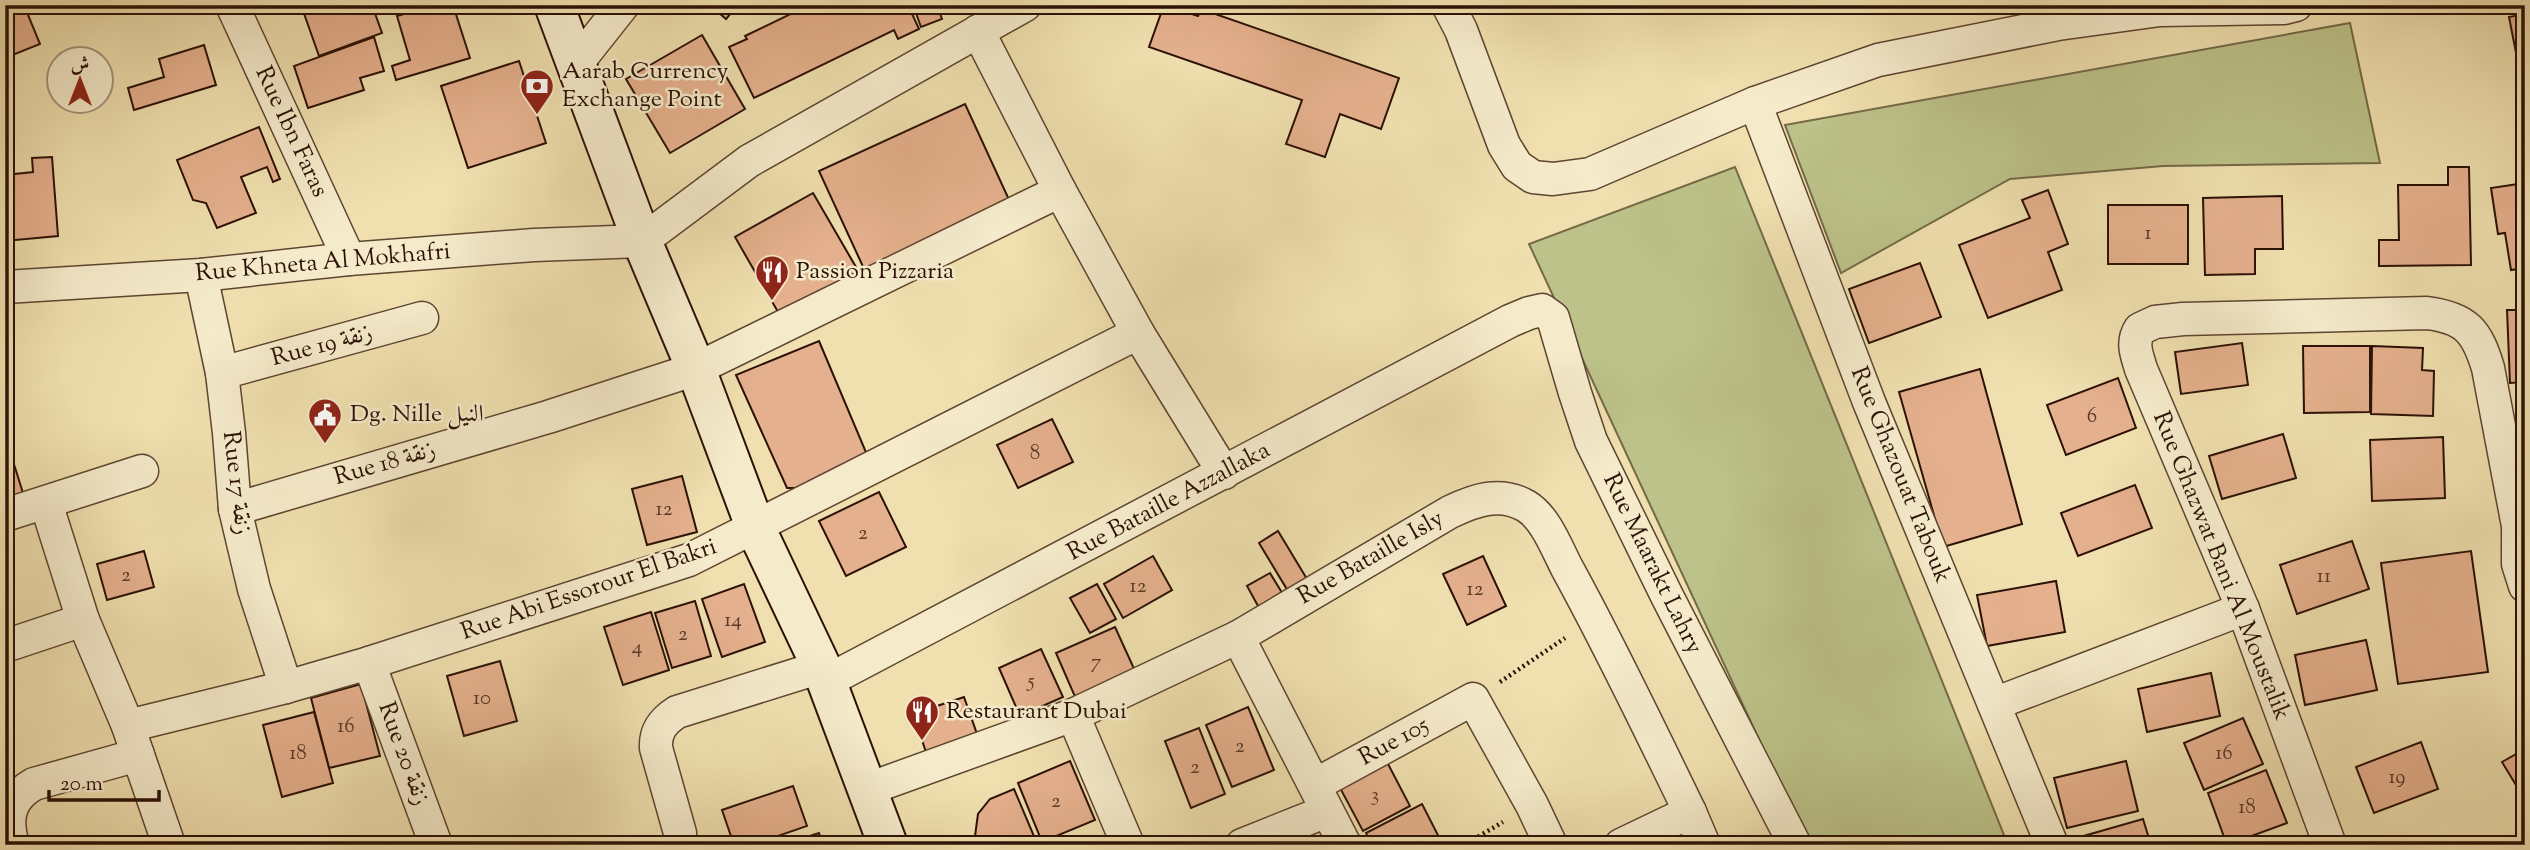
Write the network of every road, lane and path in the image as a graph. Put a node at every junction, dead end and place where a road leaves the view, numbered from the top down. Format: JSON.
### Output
{"nodes":[{"id":1,"x":232,"y":5,"type":"edge"},
{"id":2,"x":554,"y":5,"type":"edge"},
{"id":3,"x":622,"y":5,"type":"edge"},
{"id":4,"x":1025,"y":5,"type":"edge"},
{"id":5,"x":1448,"y":5,"type":"edge"},
{"id":6,"x":2296,"y":5,"type":"edge"},
{"id":7,"x":978,"y":32,"type":"junction"},
{"id":8,"x":577,"y":63,"type":"junction"},
{"id":9,"x":1755,"y":103,"type":"junction"},
{"id":10,"x":1060,"y":191,"type":"junction"},
{"id":11,"x":642,"y":241,"type":"junction"},
{"id":12,"x":349,"y":259,"type":"junction"},
{"id":13,"x":201,"y":275,"type":"junction"},
{"id":14,"x":5,"y":288,"type":"edge"},
{"id":15,"x":422,"y":318,"type":"dead end"},
{"id":16,"x":1510,"y":321,"type":"joint"},
{"id":17,"x":1138,"y":334,"type":"junction"},
{"id":18,"x":696,"y":369,"type":"junction"},
{"id":19,"x":222,"y":373,"type":"junction"},
{"id":20,"x":142,"y":471,"type":"dead end"},
{"id":21,"x":1224,"y":473,"type":"junction"},
{"id":22,"x":46,"y":503,"type":"junction"},
{"id":23,"x":235,"y":509,"type":"junction"},
{"id":24,"x":5,"y":515,"type":"edge"},
{"id":25,"x":756,"y":529,"type":"junction"},
{"id":26,"x":2525,"y":586,"type":"edge"},
{"id":27,"x":2243,"y":609,"type":"junction"},
{"id":28,"x":1595,"y":618,"type":"junction"},
{"id":29,"x":83,"y":620,"type":"junction"},
{"id":30,"x":1238,"y":637,"type":"junction"},
{"id":31,"x":5,"y":646,"type":"edge"},
{"id":32,"x":369,"y":663,"type":"junction"},
{"id":33,"x":824,"y":674,"type":"junction"},
{"id":34,"x":286,"y":687,"type":"junction"},
{"id":35,"x":1486,"y":691,"type":"junction"},
{"id":36,"x":1994,"y":704,"type":"junction"},
{"id":37,"x":1073,"y":715,"type":"junction"},
{"id":38,"x":128,"y":726,"type":"junction"},
{"id":39,"x":138,"y":755,"type":"junction"},
{"id":40,"x":869,"y":789,"type":"junction"},
{"id":41,"x":1321,"y":798,"type":"junction"},
{"id":42,"x":1532,"y":805,"type":"junction"},
{"id":43,"x":1690,"y":812,"type":"junction"},
{"id":44,"x":13,"y":845,"type":"edge"},
{"id":45,"x":169,"y":845,"type":"edge"},
{"id":46,"x":436,"y":845,"type":"edge"},
{"id":47,"x":680,"y":845,"type":"edge"},
{"id":48,"x":888,"y":845,"type":"edge"},
{"id":49,"x":1128,"y":845,"type":"edge"},
{"id":50,"x":1242,"y":845,"type":"edge"},
{"id":51,"x":1345,"y":845,"type":"edge"},
{"id":52,"x":1464,"y":845,"type":"edge"},
{"id":53,"x":1551,"y":845,"type":"edge"},
{"id":54,"x":1621,"y":845,"type":"edge"},
{"id":55,"x":1704,"y":845,"type":"edge"},
{"id":56,"x":1796,"y":845,"type":"edge"},
{"id":57,"x":2052,"y":845,"type":"edge"},
{"id":58,"x":2330,"y":845,"type":"edge"}],
"edges":[{"from":1,"to":12,"type":"street","name":"Rue Ibn Faras"},
{"from":2,"to":8,"type":"main road"},
{"from":3,"to":8,"type":"street"},
{"from":4,"to":7,"type":"street"},
{"from":5,"to":9,"type":"street"},
{"from":6,"to":9,"type":"street"},
{"from":7,"to":10,"type":"street"},
{"from":7,"to":11,"type":"street"},
{"from":8,"to":11,"type":"main road"},
{"from":9,"to":36,"type":"street","name":"Rue Ghazouat Tabouk"},
{"from":10,"to":17,"type":"street"},
{"from":10,"to":18,"type":"street","name":"Rue 18 زنقة"},
{"from":11,"to":12,"type":"street","name":"Rue Khneta Al Mokhafri"},
{"from":11,"to":18,"type":"main road"},
{"from":12,"to":13,"type":"street","name":"Rue Khneta Al Mokhafri"},
{"from":13,"to":14,"type":"street","name":"Rue Khneta Al Mokhafri"},
{"from":13,"to":19,"type":"street","name":"Rue 17 زنقة"},
{"from":15,"to":19,"type":"street","name":"Rue 19 زنقة"},
{"from":16,"to":21,"type":"street","name":"Rue Bataille Azzallaka"},
{"from":16,"to":56,"type":"street","name":"Rue Maarakt Lahry"},
{"from":17,"to":21,"type":"street"},
{"from":17,"to":25,"type":"street","name":"Rue Abi Essorour El Bakri"},
{"from":18,"to":23,"type":"street","name":"Rue 18 زنقة"},
{"from":18,"to":25,"type":"main road"},
{"from":19,"to":23,"type":"street","name":"Rue 17 زنقة"},
{"from":20,"to":22,"type":"street"},
{"from":21,"to":33,"type":"street","name":"Rue Bataille Azzallaka"},
{"from":22,"to":24,"type":"street"},
{"from":22,"to":29,"type":"street"},
{"from":23,"to":34,"type":"street","name":"Rue 17 زنقة"},
{"from":25,"to":32,"type":"street","name":"Rue Abi Essorour El Bakri"},
{"from":25,"to":33,"type":"main road"},
{"from":26,"to":27,"type":"street","name":"Rue Ghazwat Bani Al Moustalik"},
{"from":27,"to":36,"type":"street"},
{"from":27,"to":58,"type":"street","name":"Rue Ghazwat Bani Al Moustalik"},
{"from":28,"to":30,"type":"street","name":"Rue Bataille Isly"},
{"from":28,"to":35,"type":"path"},
{"from":28,"to":43,"type":"street","name":"Rue Bataille Isly"},
{"from":29,"to":31,"type":"street"},
{"from":29,"to":38,"type":"street"},
{"from":30,"to":37,"type":"street","name":"Rue Bataille Isly"},
{"from":30,"to":41,"type":"street"},
{"from":32,"to":34,"type":"street","name":"Rue Abi Essorour El Bakri"},
{"from":32,"to":46,"type":"street","name":"Rue 20 زنقة"},
{"from":33,"to":40,"type":"main road"},
{"from":33,"to":47,"type":"street","name":"Rue Bataille Azzallaka"},
{"from":34,"to":38,"type":"street","name":"Rue Abi Essorour El Bakri"},
{"from":35,"to":41,"type":"street","name":"Rue 105"},
{"from":35,"to":42,"type":"street"},
{"from":36,"to":57,"type":"street","name":"Rue Ghazouat Tabouk"},
{"from":37,"to":40,"type":"street","name":"Rue Bataille Isly"},
{"from":37,"to":49,"type":"street"},
{"from":38,"to":39,"type":"street"},
{"from":39,"to":44,"type":"street"},
{"from":39,"to":45,"type":"street"},
{"from":40,"to":48,"type":"main road"},
{"from":41,"to":50,"type":"street","name":"Rue 105"},
{"from":41,"to":51,"type":"street"},
{"from":42,"to":52,"type":"path"},
{"from":42,"to":53,"type":"street"},
{"from":43,"to":54,"type":"street"},
{"from":43,"to":55,"type":"street","name":"Rue Bataille Isly"}]}
